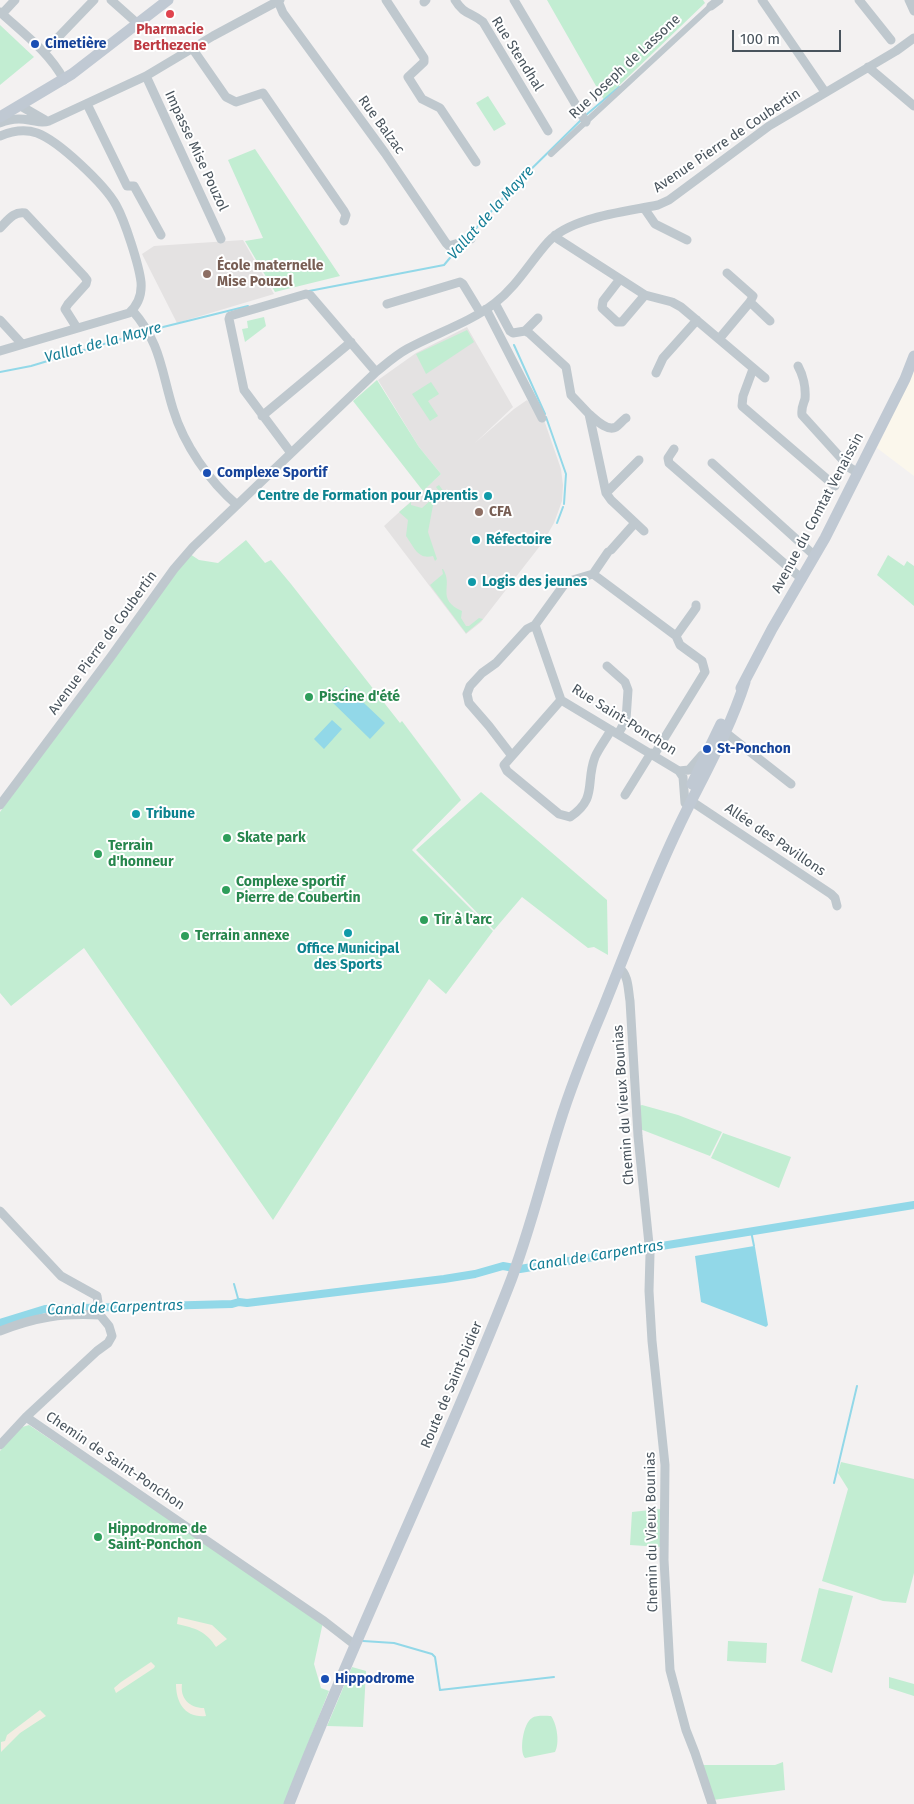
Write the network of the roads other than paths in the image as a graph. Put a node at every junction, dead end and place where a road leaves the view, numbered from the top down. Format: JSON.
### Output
{"nodes":[{"id":1,"x":15,"y":0,"type":"edge"},
{"id":2,"x":94,"y":0,"type":"edge"},
{"id":3,"x":111,"y":0,"type":"edge"},
{"id":4,"x":168,"y":0,"type":"edge"},
{"id":5,"x":279,"y":0,"type":"edge"},
{"id":6,"x":386,"y":0,"type":"edge"},
{"id":7,"x":455,"y":0,"type":"edge"},
{"id":8,"x":514,"y":0,"type":"edge"},
{"id":9,"x":762,"y":0,"type":"edge"},
{"id":10,"x":859,"y":0,"type":"edge"},
{"id":11,"x":909,"y":0,"type":"edge"},
{"id":12,"x":715,"y":3,"type":"edge"},
{"id":13,"x":914,"y":11,"type":"edge"},
{"id":14,"x":1,"y":13,"type":"edge"},
{"id":15,"x":138,"y":24,"type":"junction"},
{"id":16,"x":914,"y":38,"type":"edge"},
{"id":17,"x":891,"y":40,"type":"dead end"},
{"id":18,"x":192,"y":48,"type":"junction"},
{"id":19,"x":44,"y":52,"type":"junction"},
{"id":20,"x":868,"y":67,"type":"junction"},
{"id":21,"x":146,"y":76,"type":"junction"},
{"id":22,"x":62,"y":77,"type":"junction"},
{"id":23,"x":825,"y":92,"type":"junction"},
{"id":24,"x":36,"y":96,"type":"junction"},
{"id":25,"x":18,"y":103,"type":"junction"},
{"id":26,"x":87,"y":104,"type":"junction"},
{"id":27,"x":914,"y":106,"type":"edge"},
{"id":28,"x":0,"y":108,"type":"edge"},
{"id":29,"x":0,"y":117,"type":"edge"},
{"id":30,"x":34,"y":118,"type":"junction"},
{"id":31,"x":586,"y":122,"type":"junction"},
{"id":32,"x":0,"y":123,"type":"edge"},
{"id":33,"x":548,"y":131,"type":"dead end"},
{"id":34,"x":0,"y":136,"type":"edge"},
{"id":35,"x":550,"y":154,"type":"dead end"},
{"id":36,"x":476,"y":162,"type":"dead end"},
{"id":37,"x":644,"y":208,"type":"junction"},
{"id":38,"x":344,"y":221,"type":"dead end"},
{"id":39,"x":0,"y":228,"type":"edge"},
{"id":40,"x":161,"y":235,"type":"dead end"},
{"id":41,"x":555,"y":236,"type":"junction"},
{"id":42,"x":220,"y":239,"type":"dead end"},
{"id":43,"x":471,"y":239,"type":"dead end"},
{"id":44,"x":687,"y":240,"type":"dead end"},
{"id":45,"x":727,"y":273,"type":"dead end"},
{"id":46,"x":620,"y":279,"type":"junction"},
{"id":47,"x":645,"y":295,"type":"junction"},
{"id":48,"x":750,"y":302,"type":"junction"},
{"id":49,"x":494,"y":303,"type":"junction"},
{"id":50,"x":388,"y":304,"type":"dead end"},
{"id":51,"x":132,"y":310,"type":"junction"},
{"id":52,"x":483,"y":310,"type":"junction"},
{"id":53,"x":538,"y":318,"type":"dead end"},
{"id":54,"x":0,"y":320,"type":"edge"},
{"id":55,"x":697,"y":320,"type":"junction"},
{"id":56,"x":770,"y":321,"type":"dead end"},
{"id":57,"x":77,"y":328,"type":"junction"},
{"id":58,"x":525,"y":331,"type":"junction"},
{"id":59,"x":718,"y":339,"type":"junction"},
{"id":60,"x":352,"y":342,"type":"junction"},
{"id":61,"x":22,"y":344,"type":"junction"},
{"id":62,"x":0,"y":351,"type":"edge"},
{"id":63,"x":914,"y":356,"type":"edge"},
{"id":64,"x":798,"y":366,"type":"dead end"},
{"id":65,"x":753,"y":369,"type":"junction"},
{"id":66,"x":376,"y":372,"type":"junction"},
{"id":67,"x":656,"y":373,"type":"dead end"},
{"id":68,"x":765,"y":378,"type":"dead end"},
{"id":69,"x":589,"y":414,"type":"junction"},
{"id":70,"x":262,"y":416,"type":"junction"},
{"id":71,"x":542,"y":418,"type":"dead end"},
{"id":72,"x":626,"y":418,"type":"dead end"},
{"id":73,"x":674,"y":449,"type":"dead end"},
{"id":74,"x":291,"y":453,"type":"junction"},
{"id":75,"x":639,"y":460,"type":"dead end"},
{"id":76,"x":712,"y":464,"type":"dead end"},
{"id":77,"x":857,"y":472,"type":"junction"},
{"id":78,"x":835,"y":486,"type":"dead end"},
{"id":79,"x":606,"y":493,"type":"junction"},
{"id":80,"x":237,"y":505,"type":"junction"},
{"id":81,"x":635,"y":524,"type":"junction"},
{"id":82,"x":644,"y":532,"type":"dead end"},
{"id":83,"x":815,"y":556,"type":"junction"},
{"id":84,"x":593,"y":574,"type":"junction"},
{"id":85,"x":802,"y":578,"type":"junction"},
{"id":86,"x":696,"y":605,"type":"dead end"},
{"id":87,"x":535,"y":625,"type":"junction"},
{"id":88,"x":676,"y":636,"type":"junction"},
{"id":89,"x":607,"y":666,"type":"dead end"},
{"id":90,"x":561,"y":700,"type":"junction"},
{"id":91,"x":722,"y":729,"type":"junction"},
{"id":92,"x":615,"y":732,"type":"junction"},
{"id":93,"x":652,"y":754,"type":"junction"},
{"id":94,"x":512,"y":756,"type":"junction"},
{"id":95,"x":709,"y":766,"type":"junction"},
{"id":96,"x":685,"y":775,"type":"junction"},
{"id":97,"x":791,"y":784,"type":"dead end"},
{"id":98,"x":625,"y":795,"type":"dead end"},
{"id":99,"x":690,"y":799,"type":"junction"},
{"id":100,"x":0,"y":806,"type":"edge"},
{"id":101,"x":837,"y":906,"type":"dead end"},
{"id":102,"x":619,"y":968,"type":"junction"},
{"id":103,"x":0,"y":1211,"type":"edge"},
{"id":104,"x":100,"y":1314,"type":"junction"},
{"id":105,"x":0,"y":1331,"type":"edge"},
{"id":106,"x":26,"y":1417,"type":"junction"},
{"id":107,"x":0,"y":1445,"type":"edge"},
{"id":108,"x":355,"y":1645,"type":"junction"},
{"id":109,"x":289,"y":1804,"type":"edge"},
{"id":110,"x":712,"y":1804,"type":"edge"}],
"edges":[{"from":1,"to":14,"type":"street"},
{"from":2,"to":19,"type":"street"},
{"from":3,"to":15,"type":"street"},
{"from":4,"to":15,"type":"main road"},
{"from":5,"to":18,"type":"street"},
{"from":5,"to":43,"type":"street","name":"Rue Balzac"},
{"from":6,"to":36,"type":"street"},
{"from":7,"to":33,"type":"street","name":"Rue Stendhal"},
{"from":8,"to":31,"type":"street"},
{"from":9,"to":23,"type":"street"},
{"from":10,"to":17,"type":"street"},
{"from":11,"to":13,"type":"street"},
{"from":12,"to":31,"type":"street","name":"Rue Joseph de Lassone"},
{"from":14,"to":19,"type":"street"},
{"from":15,"to":22,"type":"main road"},
{"from":16,"to":20,"type":"street","name":"Avenue Pierre de Coubertin"},
{"from":18,"to":21,"type":"street"},
{"from":18,"to":38,"type":"street"},
{"from":19,"to":22,"type":"street"},
{"from":20,"to":23,"type":"street","name":"Avenue Pierre de Coubertin"},
{"from":20,"to":27,"type":"street"},
{"from":21,"to":26,"type":"street"},
{"from":21,"to":42,"type":"street","name":"Impasse Mise Pouzol"},
{"from":22,"to":24,"type":"main road"},
{"from":22,"to":25,"type":"main road"},
{"from":23,"to":37,"type":"street","name":"Avenue Pierre de Coubertin"},
{"from":24,"to":25,"type":"main road"},
{"from":24,"to":30,"type":"street"},
{"from":25,"to":28,"type":"main road"},
{"from":25,"to":29,"type":"main road"},
{"from":25,"to":30,"type":"street"},
{"from":26,"to":30,"type":"street"},
{"from":26,"to":40,"type":"street"},
{"from":30,"to":32,"type":"street"},
{"from":31,"to":35,"type":"street","name":"Rue Joseph de Lassone"},
{"from":34,"to":51,"type":"street"},
{"from":37,"to":41,"type":"street","name":"Avenue Pierre de Coubertin"},
{"from":37,"to":44,"type":"street"},
{"from":39,"to":57,"type":"street"},
{"from":41,"to":46,"type":"street"},
{"from":41,"to":49,"type":"street","name":"Avenue Pierre de Coubertin"},
{"from":45,"to":48,"type":"street"},
{"from":46,"to":47,"type":"street"},
{"from":46,"to":47,"type":"street"},
{"from":47,"to":55,"type":"street"},
{"from":48,"to":56,"type":"street"},
{"from":48,"to":59,"type":"street"},
{"from":49,"to":52,"type":"street","name":"Avenue Pierre de Coubertin"},
{"from":49,"to":58,"type":"street"},
{"from":50,"to":52,"type":"street"},
{"from":51,"to":57,"type":"street"},
{"from":51,"to":80,"type":"street"},
{"from":52,"to":66,"type":"street","name":"Avenue Pierre de Coubertin"},
{"from":52,"to":71,"type":"street"},
{"from":53,"to":58,"type":"street"},
{"from":54,"to":61,"type":"street"},
{"from":55,"to":59,"type":"street"},
{"from":55,"to":67,"type":"street"},
{"from":57,"to":61,"type":"street"},
{"from":58,"to":69,"type":"street"},
{"from":59,"to":65,"type":"street"},
{"from":60,"to":66,"type":"street"},
{"from":60,"to":70,"type":"street"},
{"from":60,"to":70,"type":"street"},
{"from":61,"to":62,"type":"street"},
{"from":63,"to":77,"type":"main road","name":"Avenue du Comtat Venaissin"},
{"from":64,"to":77,"type":"street"},
{"from":65,"to":68,"type":"street"},
{"from":65,"to":78,"type":"street"},
{"from":66,"to":74,"type":"street","name":"Avenue Pierre de Coubertin"},
{"from":69,"to":72,"type":"street"},
{"from":69,"to":79,"type":"street"},
{"from":70,"to":74,"type":"street"},
{"from":73,"to":85,"type":"street"},
{"from":74,"to":80,"type":"street","name":"Avenue Pierre de Coubertin"},
{"from":75,"to":79,"type":"street"},
{"from":76,"to":83,"type":"street"},
{"from":77,"to":83,"type":"main road","name":"Avenue du Comtat Venaissin"},
{"from":79,"to":81,"type":"street"},
{"from":80,"to":100,"type":"street","name":"Avenue Pierre de Coubertin"},
{"from":81,"to":82,"type":"street"},
{"from":81,"to":84,"type":"street"},
{"from":83,"to":85,"type":"main road","name":"Avenue du Comtat Venaissin"},
{"from":84,"to":87,"type":"street"},
{"from":84,"to":88,"type":"street"},
{"from":85,"to":91,"type":"main road","name":"Avenue du Comtat Venaissin"},
{"from":86,"to":88,"type":"street"},
{"from":87,"to":90,"type":"street","name":"Rue Saint-Ponchon"},
{"from":87,"to":94,"type":"street"},
{"from":88,"to":93,"type":"street"},
{"from":89,"to":92,"type":"street"},
{"from":90,"to":92,"type":"street","name":"Rue Saint-Ponchon"},
{"from":90,"to":94,"type":"street"},
{"from":91,"to":95,"type":"main road","name":"Avenue du Comtat Venaissin"},
{"from":91,"to":96,"type":"main road","name":"Avenue du Comtat Venaissin"},
{"from":91,"to":97,"type":"street"},
{"from":92,"to":93,"type":"street","name":"Rue Saint-Ponchon"},
{"from":92,"to":94,"type":"street"},
{"from":93,"to":96,"type":"street","name":"Rue Saint-Ponchon"},
{"from":93,"to":98,"type":"street"},
{"from":95,"to":96,"type":"street"},
{"from":95,"to":99,"type":"main road","name":"Avenue du Comtat Venaissin"},
{"from":96,"to":99,"type":"main road","name":"Avenue du Comtat Venaissin"},
{"from":99,"to":101,"type":"street","name":"Allée des Pavillons"},
{"from":99,"to":102,"type":"main road","name":"Avenue du Comtat Venaissin"},
{"from":102,"to":108,"type":"main road","name":"Route de Saint-Didier"},
{"from":102,"to":110,"type":"street","name":"Chemin du Vieux Bounias"},
{"from":103,"to":104,"type":"street","name":"Chemin de Saint-Ponchon"},
{"from":104,"to":105,"type":"street"},
{"from":104,"to":106,"type":"street","name":"Chemin de Saint-Ponchon"},
{"from":106,"to":107,"type":"street"},
{"from":106,"to":108,"type":"street","name":"Chemin de Saint-Ponchon"},
{"from":108,"to":109,"type":"main road","name":"Route de Saint-Didier"}]}
